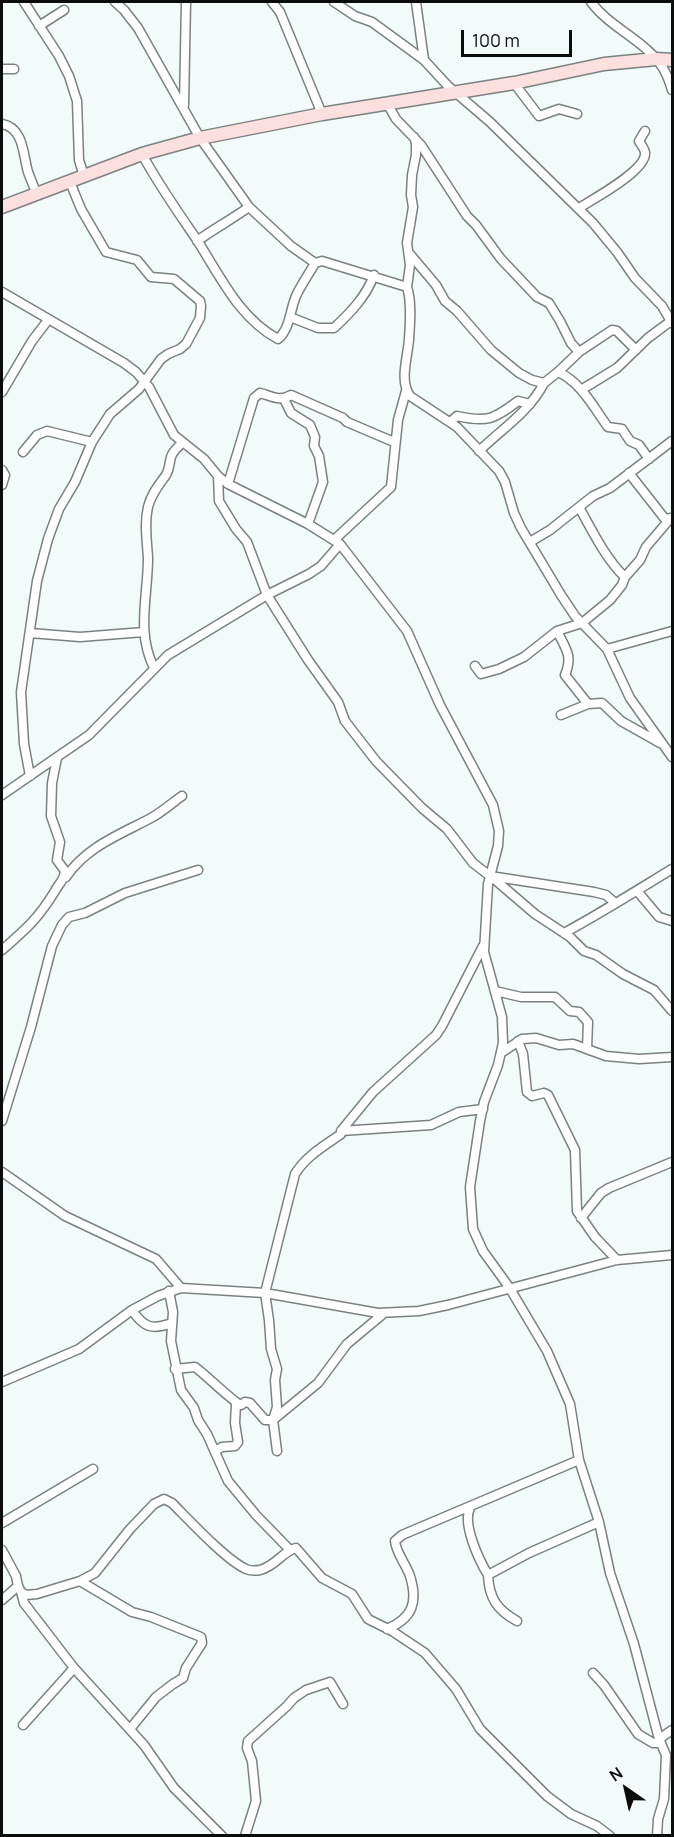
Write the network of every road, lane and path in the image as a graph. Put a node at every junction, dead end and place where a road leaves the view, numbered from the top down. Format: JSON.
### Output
{"nodes":[{"id":1,"x":12,"y":2,"type":"edge"},
{"id":2,"x":23,"y":2,"type":"edge"},
{"id":3,"x":115,"y":2,"type":"edge"},
{"id":4,"x":186,"y":2,"type":"edge"},
{"id":5,"x":272,"y":2,"type":"edge"},
{"id":6,"x":334,"y":2,"type":"edge"},
{"id":7,"x":416,"y":2,"type":"edge"},
{"id":8,"x":591,"y":2,"type":"edge"},
{"id":9,"x":64,"y":10,"type":"dead end"},
{"id":10,"x":39,"y":26,"type":"junction"},
{"id":11,"x":656,"y":59,"type":"junction"},
{"id":12,"x":424,"y":60,"type":"junction"},
{"id":13,"x":672,"y":60,"type":"edge"},
{"id":14,"x":2,"y":69,"type":"edge"},
{"id":15,"x":14,"y":69,"type":"dead end"},
{"id":16,"x":514,"y":83,"type":"junction"},
{"id":17,"x":672,"y":90,"type":"edge"},
{"id":18,"x":455,"y":92,"type":"junction"},
{"id":19,"x":388,"y":105,"type":"junction"},
{"id":20,"x":184,"y":108,"type":"junction"},
{"id":21,"x":322,"y":114,"type":"junction"},
{"id":22,"x":577,"y":114,"type":"dead end"},
{"id":23,"x":2,"y":124,"type":"edge"},
{"id":24,"x":645,"y":131,"type":"dead end"},
{"id":25,"x":412,"y":134,"type":"junction"},
{"id":26,"x":200,"y":138,"type":"junction"},
{"id":27,"x":142,"y":154,"type":"junction"},
{"id":28,"x":84,"y":176,"type":"junction"},
{"id":29,"x":70,"y":182,"type":"junction"},
{"id":30,"x":37,"y":195,"type":"junction"},
{"id":31,"x":2,"y":207,"type":"edge"},
{"id":32,"x":249,"y":207,"type":"junction"},
{"id":33,"x":579,"y":208,"type":"junction"},
{"id":34,"x":197,"y":241,"type":"junction"},
{"id":35,"x":409,"y":253,"type":"junction"},
{"id":36,"x":315,"y":263,"type":"junction"},
{"id":37,"x":374,"y":275,"type":"junction"},
{"id":38,"x":407,"y":287,"type":"junction"},
{"id":39,"x":2,"y":292,"type":"edge"},
{"id":40,"x":290,"y":317,"type":"junction"},
{"id":41,"x":48,"y":320,"type":"junction"},
{"id":42,"x":672,"y":322,"type":"edge"},
{"id":43,"x":636,"y":350,"type":"junction"},
{"id":44,"x":579,"y":352,"type":"junction"},
{"id":45,"x":558,"y":372,"type":"junction"},
{"id":46,"x":144,"y":381,"type":"junction"},
{"id":47,"x":544,"y":383,"type":"junction"},
{"id":48,"x":581,"y":390,"type":"junction"},
{"id":49,"x":406,"y":391,"type":"junction"},
{"id":50,"x":2,"y":392,"type":"edge"},
{"id":51,"x":284,"y":399,"type":"junction"},
{"id":52,"x":530,"y":404,"type":"junction"},
{"id":53,"x":450,"y":422,"type":"junction"},
{"id":54,"x":672,"y":441,"type":"edge"},
{"id":55,"x":92,"y":442,"type":"junction"},
{"id":56,"x":394,"y":442,"type":"junction"},
{"id":57,"x":182,"y":443,"type":"junction"},
{"id":58,"x":480,"y":451,"type":"junction"},
{"id":59,"x":23,"y":452,"type":"dead end"},
{"id":60,"x":649,"y":459,"type":"junction"},
{"id":61,"x":2,"y":470,"type":"edge"},
{"id":62,"x":629,"y":473,"type":"junction"},
{"id":63,"x":218,"y":476,"type":"junction"},
{"id":64,"x":228,"y":484,"type":"junction"},
{"id":65,"x":2,"y":485,"type":"edge"},
{"id":66,"x":579,"y":507,"type":"junction"},
{"id":67,"x":671,"y":518,"type":"edge"},
{"id":68,"x":308,"y":524,"type":"junction"},
{"id":69,"x":337,"y":542,"type":"junction"},
{"id":70,"x":530,"y":542,"type":"junction"},
{"id":71,"x":625,"y":577,"type":"junction"},
{"id":72,"x":267,"y":595,"type":"junction"},
{"id":73,"x":582,"y":623,"type":"junction"},
{"id":74,"x":557,"y":631,"type":"junction"},
{"id":75,"x":672,"y":631,"type":"edge"},
{"id":76,"x":144,"y":632,"type":"junction"},
{"id":77,"x":30,"y":633,"type":"junction"},
{"id":78,"x":607,"y":649,"type":"junction"},
{"id":79,"x":475,"y":666,"type":"dead end"},
{"id":80,"x":154,"y":668,"type":"junction"},
{"id":81,"x":588,"y":704,"type":"junction"},
{"id":82,"x":561,"y":715,"type":"dead end"},
{"id":83,"x":662,"y":744,"type":"junction"},
{"id":84,"x":672,"y":757,"type":"edge"},
{"id":85,"x":57,"y":758,"type":"junction"},
{"id":86,"x":30,"y":776,"type":"junction"},
{"id":87,"x":2,"y":795,"type":"edge"},
{"id":88,"x":182,"y":796,"type":"dead end"},
{"id":89,"x":672,"y":869,"type":"edge"},
{"id":90,"x":198,"y":870,"type":"dead end"},
{"id":91,"x":490,"y":876,"type":"junction"},
{"id":92,"x":64,"y":880,"type":"junction"},
{"id":93,"x":638,"y":892,"type":"junction"},
{"id":94,"x":615,"y":903,"type":"junction"},
{"id":95,"x":672,"y":921,"type":"edge"},
{"id":96,"x":564,"y":933,"type":"junction"},
{"id":97,"x":485,"y":942,"type":"junction"},
{"id":98,"x":2,"y":950,"type":"edge"},
{"id":99,"x":495,"y":991,"type":"junction"},
{"id":100,"x":672,"y":1011,"type":"edge"},
{"id":101,"x":518,"y":1041,"type":"junction"},
{"id":102,"x":587,"y":1049,"type":"junction"},
{"id":103,"x":501,"y":1053,"type":"junction"},
{"id":104,"x":672,"y":1057,"type":"edge"},
{"id":105,"x":483,"y":1109,"type":"junction"},
{"id":106,"x":2,"y":1121,"type":"edge"},
{"id":107,"x":341,"y":1131,"type":"junction"},
{"id":108,"x":672,"y":1162,"type":"edge"},
{"id":109,"x":2,"y":1172,"type":"edge"},
{"id":110,"x":580,"y":1218,"type":"junction"},
{"id":111,"x":672,"y":1255,"type":"edge"},
{"id":112,"x":617,"y":1260,"type":"junction"},
{"id":113,"x":509,"y":1287,"type":"junction"},
{"id":114,"x":181,"y":1288,"type":"junction"},
{"id":115,"x":169,"y":1291,"type":"junction"},
{"id":116,"x":265,"y":1293,"type":"junction"},
{"id":117,"x":132,"y":1310,"type":"junction"},
{"id":118,"x":383,"y":1314,"type":"junction"},
{"id":119,"x":172,"y":1323,"type":"junction"},
{"id":120,"x":175,"y":1369,"type":"junction"},
{"id":121,"x":2,"y":1382,"type":"edge"},
{"id":122,"x":236,"y":1404,"type":"junction"},
{"id":123,"x":273,"y":1420,"type":"junction"},
{"id":124,"x":215,"y":1451,"type":"junction"},
{"id":125,"x":277,"y":1451,"type":"dead end"},
{"id":126,"x":579,"y":1460,"type":"junction"},
{"id":127,"x":93,"y":1470,"type":"dead end"},
{"id":128,"x":470,"y":1508,"type":"junction"},
{"id":129,"x":599,"y":1522,"type":"junction"},
{"id":130,"x":2,"y":1523,"type":"edge"},
{"id":131,"x":2,"y":1550,"type":"edge"},
{"id":132,"x":290,"y":1550,"type":"junction"},
{"id":133,"x":488,"y":1575,"type":"junction"},
{"id":134,"x":80,"y":1581,"type":"junction"},
{"id":135,"x":19,"y":1589,"type":"junction"},
{"id":136,"x":2,"y":1600,"type":"edge"},
{"id":137,"x":517,"y":1621,"type":"dead end"},
{"id":138,"x":387,"y":1629,"type":"junction"},
{"id":139,"x":74,"y":1668,"type":"junction"},
{"id":140,"x":593,"y":1673,"type":"dead end"},
{"id":141,"x":343,"y":1704,"type":"dead end"},
{"id":142,"x":23,"y":1725,"type":"dead end"},
{"id":143,"x":130,"y":1729,"type":"junction"},
{"id":144,"x":672,"y":1730,"type":"edge"},
{"id":145,"x":660,"y":1741,"type":"junction"},
{"id":146,"x":669,"y":1758,"type":"edge"},
{"id":147,"x":222,"y":1836,"type":"edge"},
{"id":148,"x":245,"y":1836,"type":"edge"},
{"id":149,"x":610,"y":1836,"type":"edge"},
{"id":150,"x":657,"y":1836,"type":"edge"}],
"edges":[{"from":1,"to":2,"type":"street"},
{"from":2,"to":10,"type":"street"},
{"from":3,"to":20,"type":"street"},
{"from":4,"to":20,"type":"street"},
{"from":5,"to":21,"type":"street"},
{"from":6,"to":12,"type":"street"},
{"from":7,"to":12,"type":"street"},
{"from":8,"to":11,"type":"street"},
{"from":9,"to":10,"type":"street"},
{"from":10,"to":28,"type":"street"},
{"from":11,"to":13,"type":"street"},
{"from":11,"to":16,"type":"street"},
{"from":11,"to":17,"type":"street"},
{"from":12,"to":18,"type":"street"},
{"from":14,"to":15,"type":"street"},
{"from":16,"to":18,"type":"street"},
{"from":16,"to":22,"type":"street"},
{"from":18,"to":19,"type":"street"},
{"from":18,"to":33,"type":"street"},
{"from":19,"to":21,"type":"street"},
{"from":19,"to":25,"type":"street"},
{"from":20,"to":26,"type":"street"},
{"from":21,"to":26,"type":"street"},
{"from":23,"to":30,"type":"street"},
{"from":24,"to":33,"type":"street"},
{"from":25,"to":35,"type":"street"},
{"from":25,"to":44,"type":"street"},
{"from":26,"to":27,"type":"street"},
{"from":26,"to":32,"type":"street"},
{"from":27,"to":28,"type":"street"},
{"from":27,"to":34,"type":"street"},
{"from":28,"to":29,"type":"street"},
{"from":29,"to":30,"type":"street"},
{"from":29,"to":46,"type":"street"},
{"from":30,"to":31,"type":"street"},
{"from":32,"to":34,"type":"street"},
{"from":32,"to":36,"type":"street"},
{"from":33,"to":42,"type":"street"},
{"from":34,"to":40,"type":"street"},
{"from":35,"to":38,"type":"street"},
{"from":35,"to":47,"type":"street"},
{"from":36,"to":37,"type":"street"},
{"from":36,"to":40,"type":"street"},
{"from":37,"to":38,"type":"street"},
{"from":37,"to":40,"type":"street"},
{"from":38,"to":49,"type":"street"},
{"from":39,"to":41,"type":"street"},
{"from":41,"to":46,"type":"street"},
{"from":41,"to":50,"type":"street"},
{"from":42,"to":43,"type":"street"},
{"from":43,"to":44,"type":"street"},
{"from":43,"to":48,"type":"street"},
{"from":44,"to":45,"type":"street"},
{"from":45,"to":47,"type":"street"},
{"from":45,"to":48,"type":"street"},
{"from":46,"to":55,"type":"street"},
{"from":46,"to":57,"type":"street"},
{"from":47,"to":52,"type":"street"},
{"from":48,"to":60,"type":"street"},
{"from":49,"to":53,"type":"street"},
{"from":49,"to":56,"type":"street"},
{"from":51,"to":56,"type":"street"},
{"from":51,"to":64,"type":"street"},
{"from":51,"to":68,"type":"street"},
{"from":52,"to":53,"type":"street"},
{"from":52,"to":58,"type":"street"},
{"from":53,"to":58,"type":"street"},
{"from":54,"to":60,"type":"street"},
{"from":55,"to":59,"type":"street"},
{"from":55,"to":77,"type":"street"},
{"from":56,"to":69,"type":"street"},
{"from":57,"to":63,"type":"street"},
{"from":57,"to":76,"type":"street"},
{"from":58,"to":70,"type":"street"},
{"from":60,"to":62,"type":"street"},
{"from":61,"to":65,"type":"street"},
{"from":62,"to":66,"type":"street"},
{"from":62,"to":67,"type":"street"},
{"from":63,"to":64,"type":"street"},
{"from":63,"to":72,"type":"street"},
{"from":64,"to":68,"type":"street"},
{"from":66,"to":70,"type":"street"},
{"from":66,"to":71,"type":"street"},
{"from":67,"to":71,"type":"street"},
{"from":68,"to":69,"type":"street"},
{"from":69,"to":72,"type":"street"},
{"from":69,"to":91,"type":"street"},
{"from":70,"to":73,"type":"street"},
{"from":71,"to":73,"type":"street"},
{"from":72,"to":80,"type":"street"},
{"from":72,"to":91,"type":"street"},
{"from":73,"to":74,"type":"street"},
{"from":73,"to":78,"type":"street"},
{"from":74,"to":79,"type":"street"},
{"from":74,"to":81,"type":"street"},
{"from":75,"to":78,"type":"street"},
{"from":76,"to":77,"type":"street"},
{"from":76,"to":80,"type":"street"},
{"from":77,"to":86,"type":"street"},
{"from":78,"to":83,"type":"street"},
{"from":80,"to":85,"type":"street"},
{"from":81,"to":82,"type":"street"},
{"from":81,"to":83,"type":"street"},
{"from":83,"to":84,"type":"street"},
{"from":85,"to":86,"type":"street"},
{"from":85,"to":92,"type":"street"},
{"from":86,"to":87,"type":"street"},
{"from":88,"to":92,"type":"street"},
{"from":89,"to":93,"type":"street"},
{"from":90,"to":106,"type":"street"},
{"from":91,"to":94,"type":"street"},
{"from":91,"to":96,"type":"street"},
{"from":91,"to":97,"type":"street"},
{"from":92,"to":98,"type":"street"},
{"from":93,"to":94,"type":"street"},
{"from":93,"to":95,"type":"street"},
{"from":94,"to":96,"type":"street"},
{"from":96,"to":100,"type":"street"},
{"from":97,"to":99,"type":"street"},
{"from":97,"to":107,"type":"street"},
{"from":99,"to":102,"type":"street"},
{"from":99,"to":103,"type":"street"},
{"from":101,"to":102,"type":"street"},
{"from":101,"to":103,"type":"street"},
{"from":101,"to":110,"type":"street"},
{"from":102,"to":104,"type":"street"},
{"from":103,"to":105,"type":"street"},
{"from":105,"to":107,"type":"street"},
{"from":105,"to":113,"type":"street"},
{"from":107,"to":116,"type":"street"},
{"from":108,"to":110,"type":"street"},
{"from":109,"to":114,"type":"street"},
{"from":110,"to":112,"type":"street"},
{"from":111,"to":112,"type":"street"},
{"from":112,"to":113,"type":"street"},
{"from":113,"to":118,"type":"street"},
{"from":113,"to":126,"type":"street"},
{"from":114,"to":115,"type":"street"},
{"from":114,"to":116,"type":"street"},
{"from":115,"to":117,"type":"street"},
{"from":115,"to":119,"type":"street"},
{"from":116,"to":118,"type":"street"},
{"from":116,"to":123,"type":"street"},
{"from":117,"to":119,"type":"street"},
{"from":117,"to":121,"type":"street"},
{"from":118,"to":123,"type":"street"},
{"from":119,"to":120,"type":"street"},
{"from":120,"to":122,"type":"street"},
{"from":120,"to":124,"type":"street"},
{"from":122,"to":123,"type":"street"},
{"from":122,"to":124,"type":"street"},
{"from":123,"to":125,"type":"street"},
{"from":124,"to":132,"type":"street"},
{"from":126,"to":128,"type":"street"},
{"from":126,"to":129,"type":"street"},
{"from":127,"to":130,"type":"street"},
{"from":128,"to":133,"type":"street"},
{"from":128,"to":138,"type":"street"},
{"from":129,"to":133,"type":"street"},
{"from":129,"to":145,"type":"street"},
{"from":131,"to":135,"type":"street"},
{"from":132,"to":134,"type":"street"},
{"from":132,"to":138,"type":"street"},
{"from":133,"to":137,"type":"street"},
{"from":134,"to":135,"type":"street"},
{"from":134,"to":143,"type":"street"},
{"from":135,"to":136,"type":"street"},
{"from":135,"to":139,"type":"street"},
{"from":138,"to":149,"type":"street"},
{"from":139,"to":142,"type":"street"},
{"from":139,"to":143,"type":"street"},
{"from":140,"to":145,"type":"street"},
{"from":141,"to":148,"type":"street"},
{"from":143,"to":147,"type":"street"},
{"from":144,"to":145,"type":"street"},
{"from":145,"to":146,"type":"street"},
{"from":146,"to":150,"type":"street"}]}
